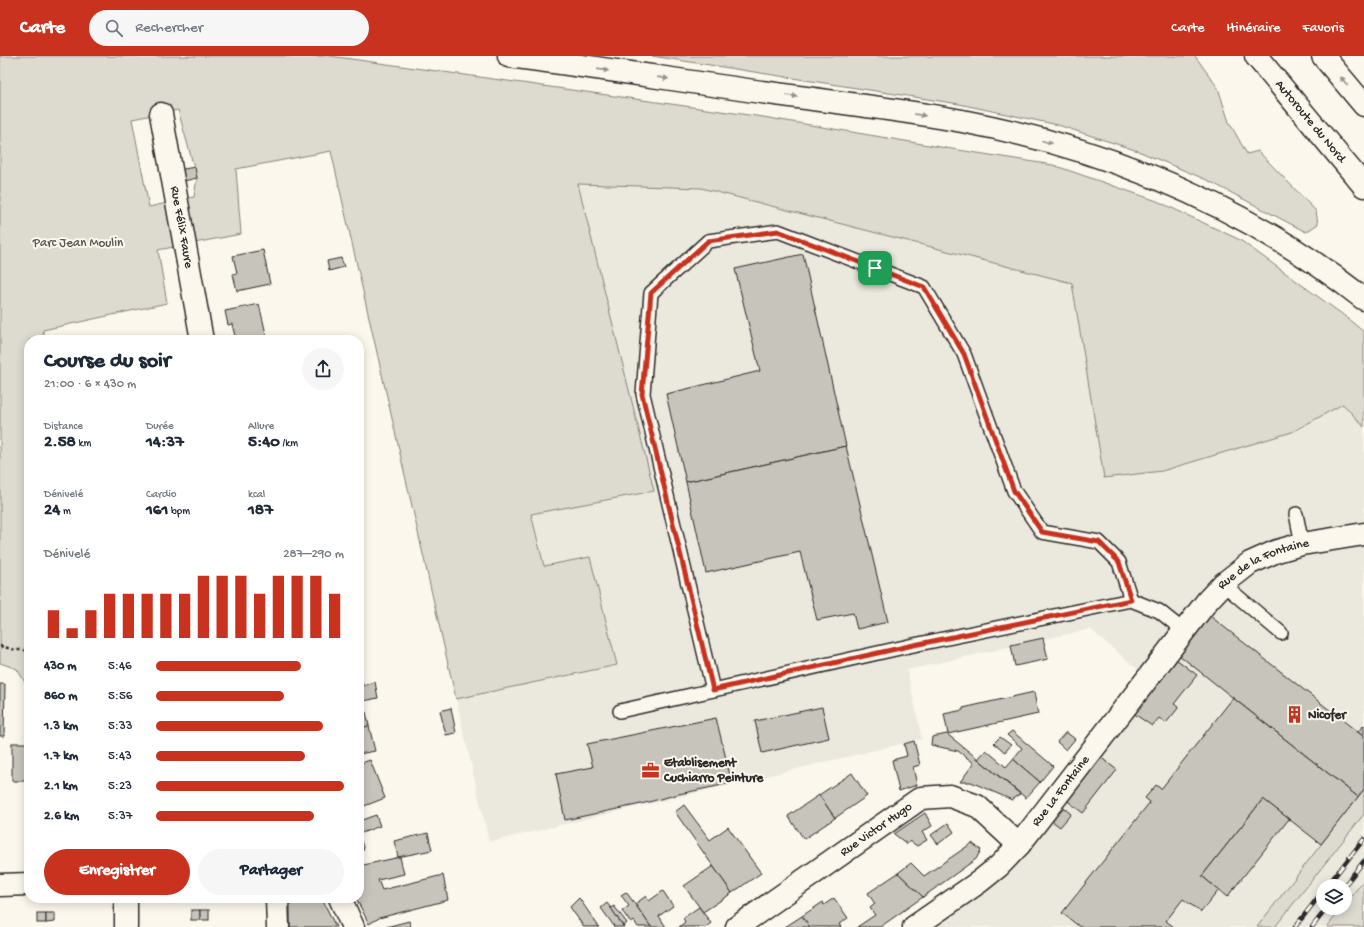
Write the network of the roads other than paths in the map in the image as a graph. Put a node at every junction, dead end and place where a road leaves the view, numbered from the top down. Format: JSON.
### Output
{"nodes":[{"id":1,"x":508,"y":56,"type":"edge"},
{"id":2,"x":1256,"y":56,"type":"edge"},
{"id":3,"x":1323,"y":56,"type":"edge"},
{"id":4,"x":1364,"y":105,"type":"edge"},
{"id":5,"x":161,"y":114,"type":"dead end"},
{"id":6,"x":1364,"y":186,"type":"edge"},
{"id":7,"x":1364,"y":299,"type":"edge"},
{"id":8,"x":201,"y":335,"type":"edge"},
{"id":9,"x":1296,"y":514,"type":"dead end"},
{"id":10,"x":1364,"y":534,"type":"edge"},
{"id":11,"x":1302,"y":544,"type":"junction"},
{"id":12,"x":1223,"y":584,"type":"junction"},
{"id":13,"x":1131,"y":600,"type":"junction"},
{"id":14,"x":1184,"y":631,"type":"junction"},
{"id":15,"x":1281,"y":633,"type":"dead end"},
{"id":16,"x":713,"y":690,"type":"junction"},
{"id":17,"x":620,"y":711,"type":"dead end"},
{"id":18,"x":1019,"y":845,"type":"junction"},
{"id":19,"x":24,"y":884,"type":"edge"},
{"id":20,"x":0,"y":885,"type":"edge"},
{"id":21,"x":126,"y":903,"type":"edge"},
{"id":22,"x":277,"y":903,"type":"edge"},
{"id":23,"x":342,"y":903,"type":"edge"},
{"id":24,"x":126,"y":927,"type":"edge"},
{"id":25,"x":278,"y":927,"type":"edge"},
{"id":26,"x":353,"y":927,"type":"edge"},
{"id":27,"x":737,"y":927,"type":"edge"},
{"id":28,"x":914,"y":927,"type":"edge"}],
"edges":[{"from":1,"to":7,"type":"main road","one_way":true},
{"from":2,"to":6,"type":"main road","name":"Autoroute du Nord"},
{"from":4,"to":3,"type":"main road","one_way":true},
{"from":5,"to":8,"type":"main road","name":"Rue Félix Faure"},
{"from":9,"to":11,"type":"lane"},
{"from":10,"to":11,"type":"main road","name":"Rue de la Fontaine"},
{"from":11,"to":12,"type":"main road","name":"Rue de la Fontaine"},
{"from":12,"to":14,"type":"main road","name":"Rue de la Fontaine"},
{"from":12,"to":15,"type":"lane"},
{"from":13,"to":14,"type":"lane"},
{"from":13,"to":16,"type":"lane"},
{"from":13,"to":16,"type":"lane"},
{"from":14,"to":18,"type":"main road","name":"Rue La Fontaine"},
{"from":16,"to":17,"type":"lane"},
{"from":18,"to":27,"type":"main road","name":"Rue Victor Hugo"},
{"from":18,"to":28,"type":"main road","name":"Rue La Fontaine"},
{"from":19,"to":20,"type":"main road"},
{"from":21,"to":24,"type":"main road"},
{"from":22,"to":25,"type":"main road"},
{"from":23,"to":26,"type":"main road"}]}
